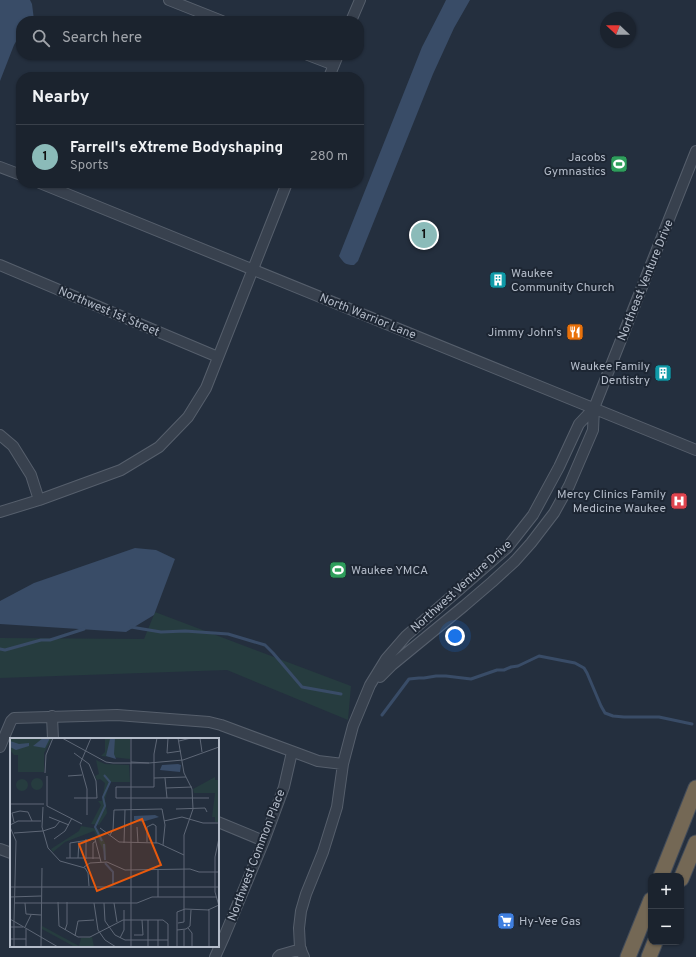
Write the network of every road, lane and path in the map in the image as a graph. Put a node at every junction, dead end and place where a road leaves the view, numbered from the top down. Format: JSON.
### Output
{"nodes":[{"id":1,"x":170,"y":0,"type":"edge"},
{"id":2,"x":360,"y":0,"type":"edge"},
{"id":3,"x":210,"y":16,"type":"edge"},
{"id":4,"x":353,"y":16,"type":"edge"},
{"id":5,"x":321,"y":60,"type":"edge"},
{"id":6,"x":336,"y":60,"type":"edge"},
{"id":7,"x":334,"y":65,"type":"junction"},
{"id":8,"x":331,"y":72,"type":"edge"},
{"id":9,"x":696,"y":151,"type":"edge"},
{"id":10,"x":0,"y":167,"type":"edge"},
{"id":11,"x":16,"y":173,"type":"edge"},
{"id":12,"x":52,"y":188,"type":"edge"},
{"id":13,"x":285,"y":188,"type":"edge"},
{"id":14,"x":0,"y":265,"type":"edge"},
{"id":15,"x":253,"y":270,"type":"junction"},
{"id":16,"x":218,"y":357,"type":"junction"},
{"id":17,"x":594,"y":408,"type":"junction"},
{"id":18,"x":0,"y":435,"type":"edge"},
{"id":19,"x":696,"y":450,"type":"edge"},
{"id":20,"x":39,"y":500,"type":"junction"},
{"id":21,"x":0,"y":512,"type":"edge"},
{"id":22,"x":370,"y":685,"type":"junction"},
{"id":23,"x":52,"y":716,"type":"junction"},
{"id":24,"x":53,"y":738,"type":"edge"},
{"id":25,"x":0,"y":747,"type":"edge"},
{"id":26,"x":292,"y":752,"type":"junction"},
{"id":27,"x":343,"y":764,"type":"junction"},
{"id":28,"x":696,"y":788,"type":"edge"},
{"id":29,"x":219,"y":822,"type":"edge"},
{"id":30,"x":264,"y":841,"type":"junction"},
{"id":31,"x":696,"y":843,"type":"edge"},
{"id":32,"x":0,"y":849,"type":"edge"},
{"id":33,"x":10,"y":853,"type":"edge"},
{"id":34,"x":662,"y":873,"type":"edge"},
{"id":35,"x":684,"y":873,"type":"edge"},
{"id":36,"x":648,"y":907,"type":"edge"},
{"id":37,"x":221,"y":936,"type":"edge"},
{"id":38,"x":654,"y":945,"type":"edge"},
{"id":39,"x":218,"y":947,"type":"edge"},
{"id":40,"x":303,"y":953,"type":"edge"},
{"id":41,"x":215,"y":957,"type":"edge"},
{"id":42,"x":278,"y":957,"type":"edge"},
{"id":43,"x":628,"y":957,"type":"edge"},
{"id":44,"x":649,"y":957,"type":"edge"}],
"edges":[{"from":1,"to":3,"type":"street"},
{"from":2,"to":4,"type":"street"},
{"from":5,"to":7,"type":"street"},
{"from":6,"to":7,"type":"street"},
{"from":7,"to":8,"type":"street"},
{"from":9,"to":17,"type":"street","name":"Northeast Venture Drive"},
{"from":10,"to":11,"type":"street"},
{"from":12,"to":15,"type":"street","name":"North Warrior Lane"},
{"from":13,"to":15,"type":"street"},
{"from":14,"to":16,"type":"street","name":"Northwest 1st Street"},
{"from":15,"to":16,"type":"street"},
{"from":15,"to":17,"type":"street","name":"North Warrior Lane"},
{"from":16,"to":20,"type":"street"},
{"from":17,"to":19,"type":"street","name":"North Warrior Lane"},
{"from":17,"to":22,"type":"street","name":"Northwest Venture Drive"},
{"from":17,"to":22,"type":"street","name":"Northwest Venture Drive"},
{"from":18,"to":20,"type":"street"},
{"from":20,"to":21,"type":"street"},
{"from":22,"to":27,"type":"street","name":"Northwest Venture Drive"},
{"from":23,"to":24,"type":"street"},
{"from":23,"to":25,"type":"street"},
{"from":23,"to":26,"type":"street"},
{"from":26,"to":27,"type":"street"},
{"from":26,"to":30,"type":"street","name":"Northwest Common Place"},
{"from":27,"to":40,"type":"street","name":"Northwest Venture Drive"},
{"from":28,"to":34,"type":"highway"},
{"from":29,"to":30,"type":"street"},
{"from":30,"to":37,"type":"street","name":"Northwest Common Place"},
{"from":31,"to":35,"type":"highway"},
{"from":32,"to":33,"type":"street"},
{"from":36,"to":43,"type":"highway"},
{"from":38,"to":44,"type":"highway"},
{"from":39,"to":41,"type":"street","name":"Northwest Common Place"},
{"from":40,"to":42,"type":"street"}]}
